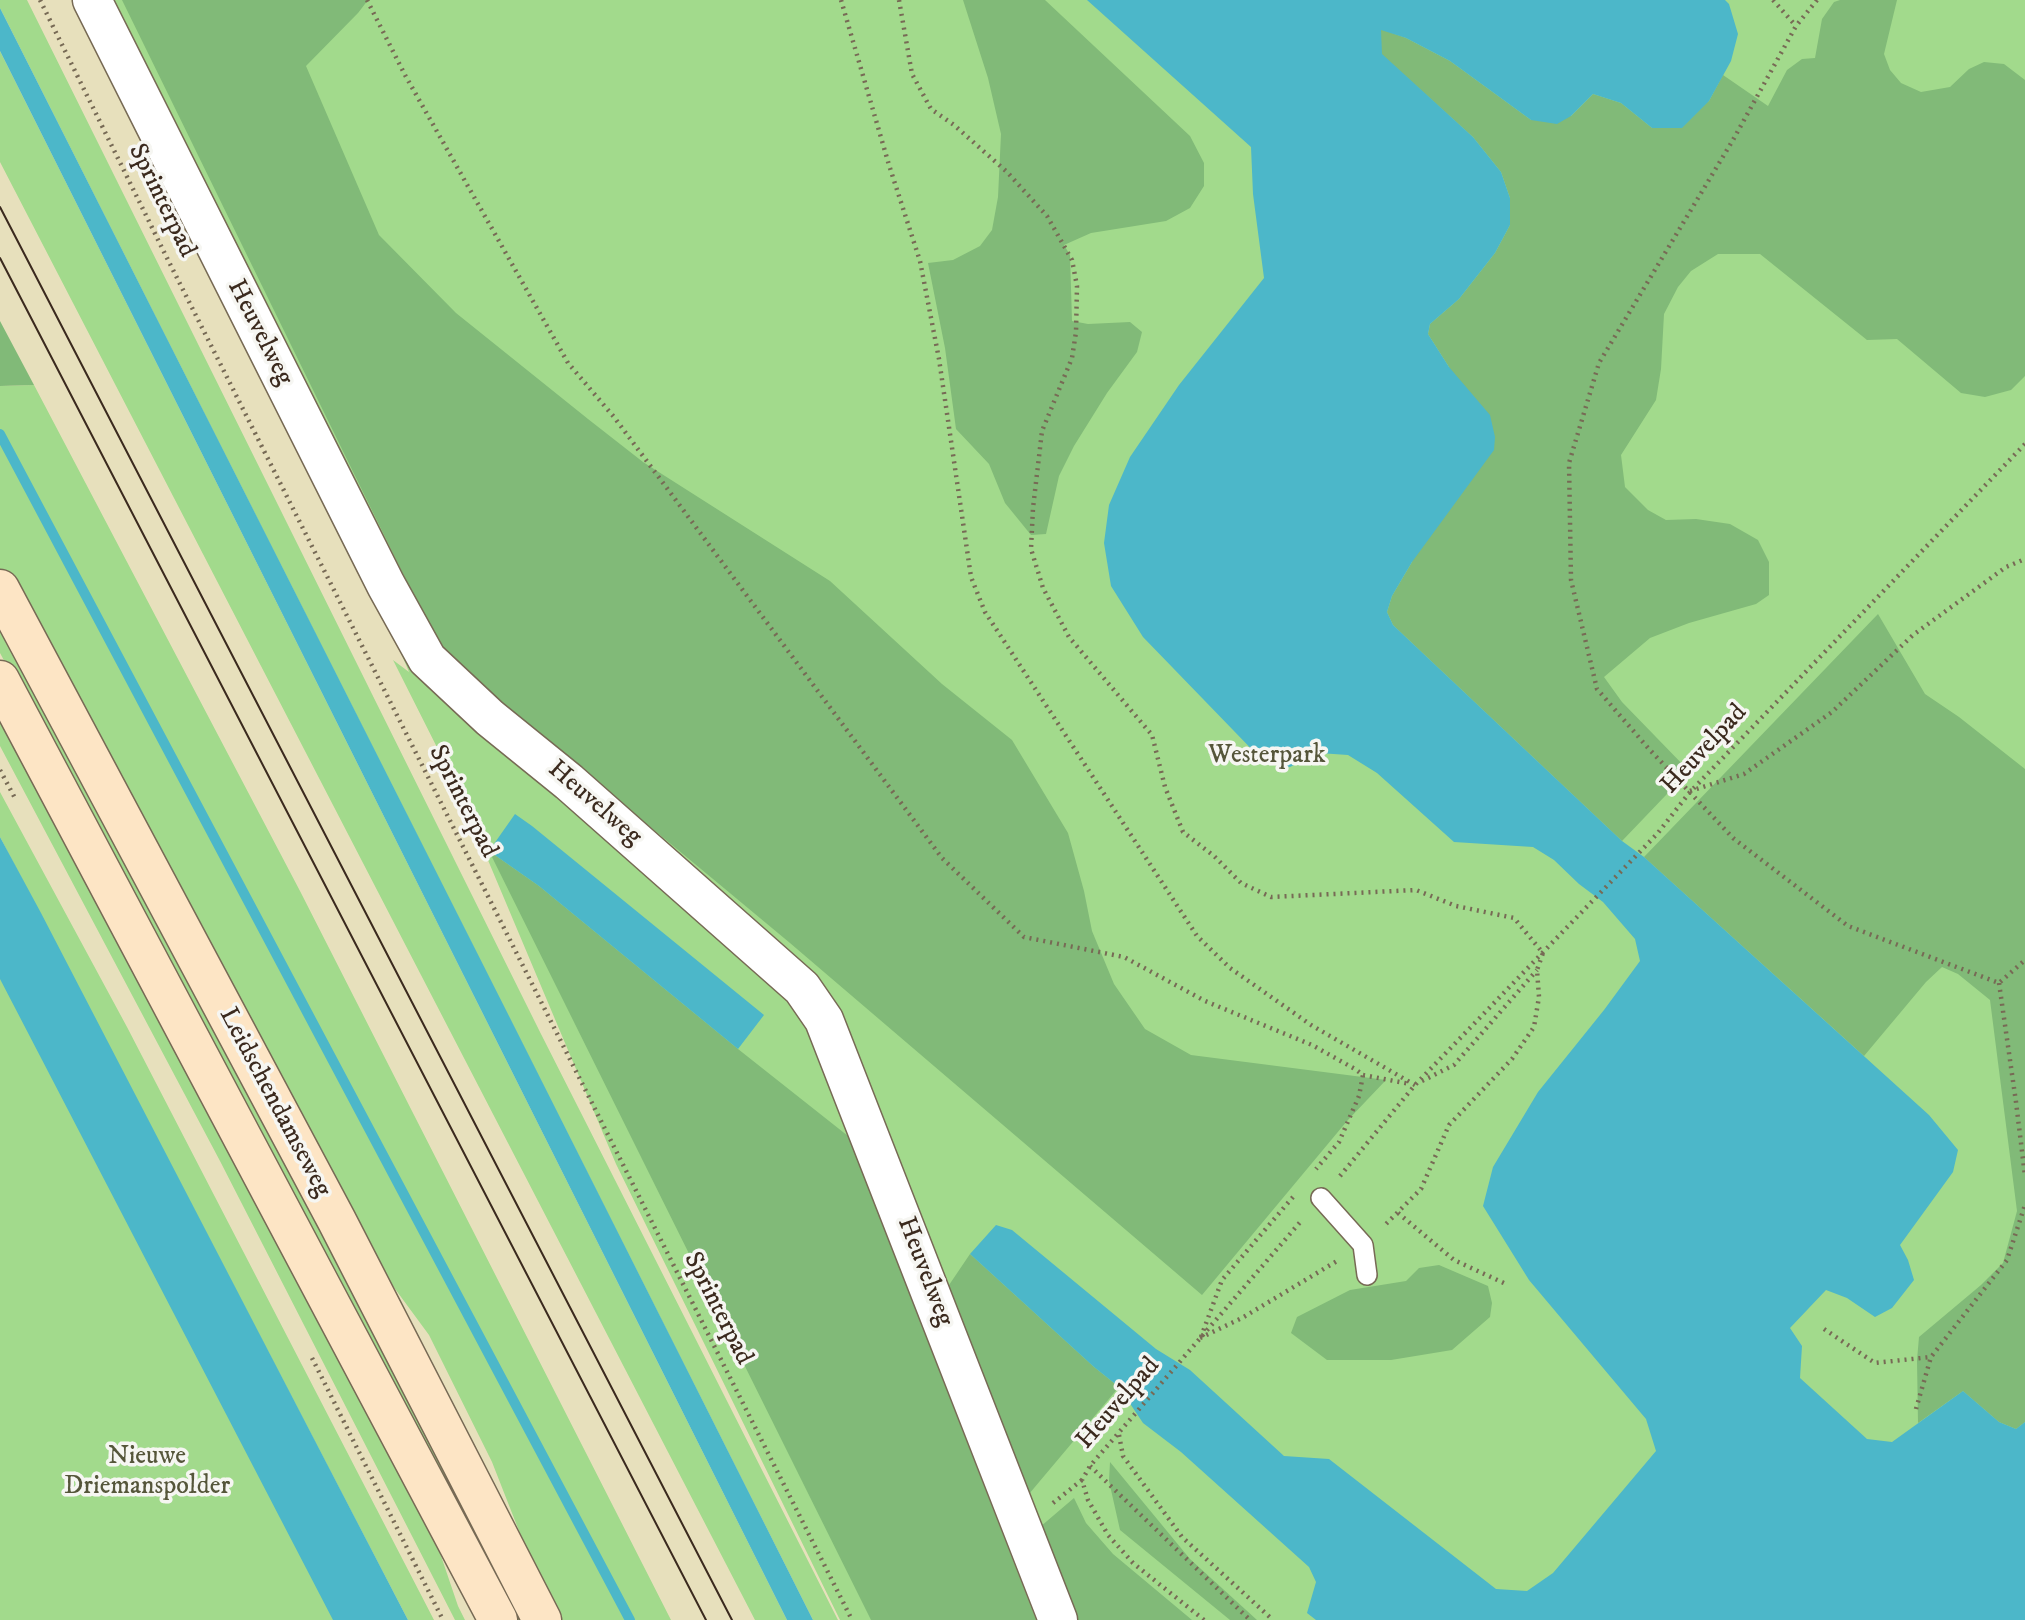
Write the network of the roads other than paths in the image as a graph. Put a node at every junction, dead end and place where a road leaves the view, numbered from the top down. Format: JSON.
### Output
{"nodes":[{"id":1,"x":92,"y":0,"type":"edge"},
{"id":2,"x":0,"y":589,"type":"edge"},
{"id":3,"x":0,"y":680,"type":"edge"},
{"id":4,"x":1321,"y":1198,"type":"dead end"},
{"id":5,"x":1367,"y":1275,"type":"dead end"},
{"id":6,"x":498,"y":1620,"type":"edge"},
{"id":7,"x":542,"y":1620,"type":"edge"},
{"id":8,"x":1058,"y":1620,"type":"edge"}],
"edges":[{"from":1,"to":8,"type":"street","name":"Heuvelweg"},
{"from":2,"to":7,"type":"main road","name":"Leidschendamseweg"},
{"from":3,"to":6,"type":"main road","name":"Leidschendamseweg"},
{"from":4,"to":5,"type":"lane"}]}
